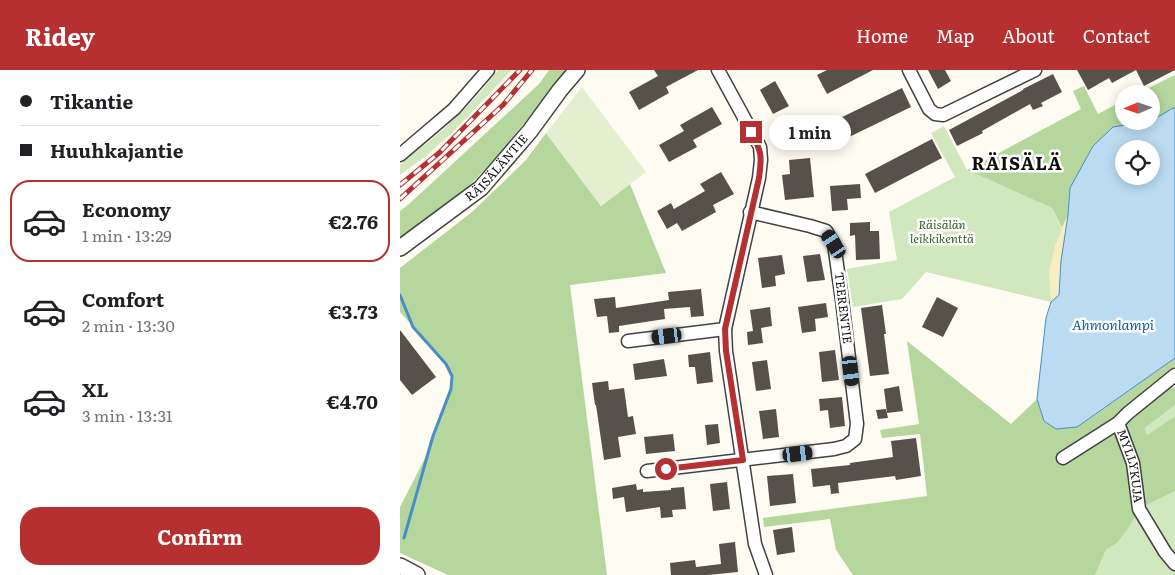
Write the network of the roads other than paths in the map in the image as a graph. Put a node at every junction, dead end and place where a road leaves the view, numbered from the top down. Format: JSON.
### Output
{"nodes":[{"id":1,"x":488,"y":70,"type":"edge"},
{"id":2,"x":577,"y":70,"type":"edge"},
{"id":3,"x":718,"y":70,"type":"edge"},
{"id":4,"x":909,"y":70,"type":"edge"},
{"id":5,"x":1035,"y":70,"type":"edge"},
{"id":6,"x":400,"y":155,"type":"edge"},
{"id":7,"x":750,"y":212,"type":"junction"},
{"id":8,"x":400,"y":248,"type":"edge"},
{"id":9,"x":725,"y":329,"type":"junction"},
{"id":10,"x":628,"y":341,"type":"dead end"},
{"id":11,"x":1175,"y":375,"type":"edge"},
{"id":12,"x":1118,"y":422,"type":"junction"},
{"id":13,"x":1063,"y":458,"type":"dead end"},
{"id":14,"x":743,"y":460,"type":"junction"},
{"id":15,"x":647,"y":471,"type":"dead end"},
{"id":16,"x":1175,"y":564,"type":"edge"},
{"id":17,"x":400,"y":566,"type":"edge"},
{"id":18,"x":417,"y":575,"type":"edge"},
{"id":19,"x":766,"y":575,"type":"edge"}],
"edges":[{"from":1,"to":6,"type":"street"},
{"from":2,"to":8,"type":"street","name":"RÄISÄLÄNTIE"},
{"from":3,"to":7,"type":"street"},
{"from":4,"to":5,"type":"street"},
{"from":7,"to":9,"type":"street"},
{"from":7,"to":14,"type":"street","name":"TEERENTIE"},
{"from":9,"to":10,"type":"street"},
{"from":9,"to":14,"type":"street"},
{"from":11,"to":12,"type":"street","name":"MYLLYKUJA"},
{"from":12,"to":13,"type":"street"},
{"from":12,"to":16,"type":"street","name":"MYLLYKUJA"},
{"from":14,"to":15,"type":"street","name":"TEERENTIE"},
{"from":14,"to":19,"type":"street"},
{"from":17,"to":18,"type":"street"}]}
